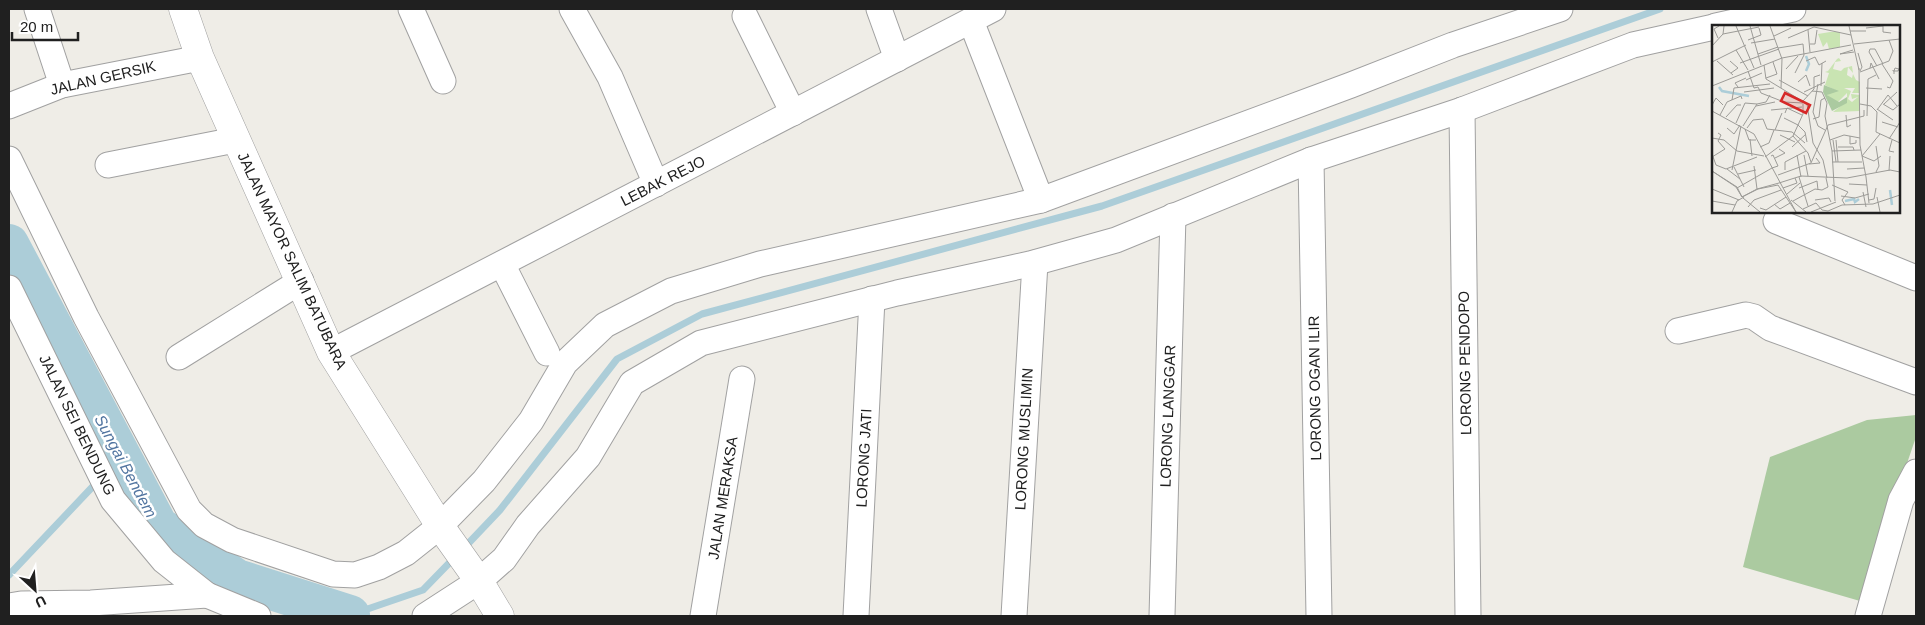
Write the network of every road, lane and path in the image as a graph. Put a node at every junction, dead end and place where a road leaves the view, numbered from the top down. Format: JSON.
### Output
{"nodes":[{"id":1,"x":37,"y":9,"type":"edge"},
{"id":2,"x":183,"y":9,"type":"edge"},
{"id":3,"x":411,"y":9,"type":"edge"},
{"id":4,"x":572,"y":9,"type":"edge"},
{"id":5,"x":879,"y":9,"type":"edge"},
{"id":6,"x":993,"y":9,"type":"edge"},
{"id":7,"x":1560,"y":9,"type":"edge"},
{"id":8,"x":1793,"y":9,"type":"edge"},
{"id":9,"x":1761,"y":12,"type":"edge"},
{"id":10,"x":745,"y":16,"type":"dead end"},
{"id":11,"x":971,"y":20,"type":"junction"},
{"id":12,"x":1718,"y":25,"type":"edge"},
{"id":13,"x":1712,"y":27,"type":"edge"},
{"id":14,"x":200,"y":58,"type":"junction"},
{"id":15,"x":897,"y":59,"type":"junction"},
{"id":16,"x":443,"y":81,"type":"dead end"},
{"id":17,"x":62,"y":85,"type":"junction"},
{"id":18,"x":9,"y":106,"type":"edge"},
{"id":19,"x":1462,"y":110,"type":"junction"},
{"id":20,"x":793,"y":113,"type":"junction"},
{"id":21,"x":235,"y":140,"type":"junction"},
{"id":22,"x":9,"y":159,"type":"edge"},
{"id":23,"x":1311,"y":160,"type":"junction"},
{"id":24,"x":108,"y":165,"type":"dead end"},
{"id":25,"x":656,"y":184,"type":"junction"},
{"id":26,"x":1042,"y":200,"type":"junction"},
{"id":27,"x":1173,"y":216,"type":"junction"},
{"id":28,"x":1776,"y":221,"type":"dead end"},
{"id":29,"x":1035,"y":263,"type":"junction"},
{"id":30,"x":502,"y":264,"type":"junction"},
{"id":31,"x":1916,"y":278,"type":"edge"},
{"id":32,"x":301,"y":281,"type":"junction"},
{"id":33,"x":9,"y":288,"type":"edge"},
{"id":34,"x":872,"y":299,"type":"junction"},
{"id":35,"x":1678,"y":332,"type":"dead end"},
{"id":36,"x":331,"y":352,"type":"junction"},
{"id":37,"x":547,"y":353,"type":"dead end"},
{"id":38,"x":179,"y":357,"type":"dead end"},
{"id":39,"x":742,"y":379,"type":"dead end"},
{"id":40,"x":1916,"y":382,"type":"edge"},
{"id":41,"x":1916,"y":472,"type":"edge"},
{"id":42,"x":1909,"y":503,"type":"edge"},
{"id":43,"x":443,"y":531,"type":"junction"},
{"id":44,"x":475,"y":575,"type":"junction"},
{"id":45,"x":207,"y":595,"type":"junction"},
{"id":46,"x":9,"y":606,"type":"edge"},
{"id":47,"x":258,"y":616,"type":"edge"},
{"id":48,"x":425,"y":616,"type":"edge"},
{"id":49,"x":500,"y":616,"type":"edge"},
{"id":50,"x":703,"y":616,"type":"edge"},
{"id":51,"x":856,"y":616,"type":"edge"},
{"id":52,"x":1014,"y":616,"type":"edge"},
{"id":53,"x":1162,"y":616,"type":"edge"},
{"id":54,"x":1319,"y":616,"type":"edge"},
{"id":55,"x":1468,"y":616,"type":"edge"},
{"id":56,"x":1868,"y":616,"type":"edge"}],
"edges":[{"from":1,"to":17,"type":"street"},
{"from":2,"to":14,"type":"street","name":"JALAN MAYOR SALIM BATUBARA"},
{"from":3,"to":16,"type":"street"},
{"from":4,"to":25,"type":"street"},
{"from":5,"to":15,"type":"street"},
{"from":6,"to":11,"type":"street","name":"LEBAK REJO"},
{"from":7,"to":26,"type":"street"},
{"from":8,"to":9,"type":"street"},
{"from":9,"to":12,"type":"street"},
{"from":10,"to":20,"type":"street"},
{"from":11,"to":15,"type":"street","name":"LEBAK REJO"},
{"from":11,"to":26,"type":"street"},
{"from":13,"to":19,"type":"street"},
{"from":14,"to":17,"type":"street","name":"JALAN GERSIK"},
{"from":14,"to":21,"type":"street","name":"JALAN MAYOR SALIM BATUBARA"},
{"from":15,"to":20,"type":"street","name":"LEBAK REJO"},
{"from":17,"to":18,"type":"street","name":"JALAN GERSIK"},
{"from":19,"to":23,"type":"street"},
{"from":19,"to":55,"type":"street","name":"LORONG PENDOPO"},
{"from":20,"to":25,"type":"street","name":"LEBAK REJO"},
{"from":21,"to":24,"type":"street"},
{"from":21,"to":32,"type":"street","name":"JALAN MAYOR SALIM BATUBARA"},
{"from":22,"to":43,"type":"street"},
{"from":23,"to":27,"type":"street"},
{"from":23,"to":54,"type":"street","name":"LORONG OGAN ILIR"},
{"from":25,"to":30,"type":"street","name":"LEBAK REJO"},
{"from":26,"to":43,"type":"street"},
{"from":27,"to":29,"type":"street"},
{"from":27,"to":53,"type":"street","name":"LORONG LANGGAR"},
{"from":28,"to":31,"type":"street"},
{"from":29,"to":34,"type":"street"},
{"from":29,"to":52,"type":"street","name":"LORONG MUSLIMIN"},
{"from":30,"to":36,"type":"street","name":"LEBAK REJO"},
{"from":30,"to":37,"type":"street"},
{"from":32,"to":36,"type":"street","name":"JALAN MAYOR SALIM BATUBARA"},
{"from":32,"to":38,"type":"street"},
{"from":33,"to":45,"type":"street","name":"JALAN SEI BENDUNG"},
{"from":34,"to":44,"type":"street"},
{"from":34,"to":51,"type":"street","name":"LORONG JATI"},
{"from":35,"to":40,"type":"street"},
{"from":36,"to":43,"type":"street","name":"JALAN MAYOR SALIM BATUBARA"},
{"from":39,"to":50,"type":"street","name":"JALAN MERAKSA"},
{"from":41,"to":42,"type":"street"},
{"from":42,"to":56,"type":"street"},
{"from":43,"to":44,"type":"street","name":"JALAN MAYOR SALIM BATUBARA"},
{"from":44,"to":48,"type":"street"},
{"from":44,"to":49,"type":"street"},
{"from":45,"to":46,"type":"street"},
{"from":45,"to":47,"type":"street","name":"JALAN SEI BENDUNG"}]}
